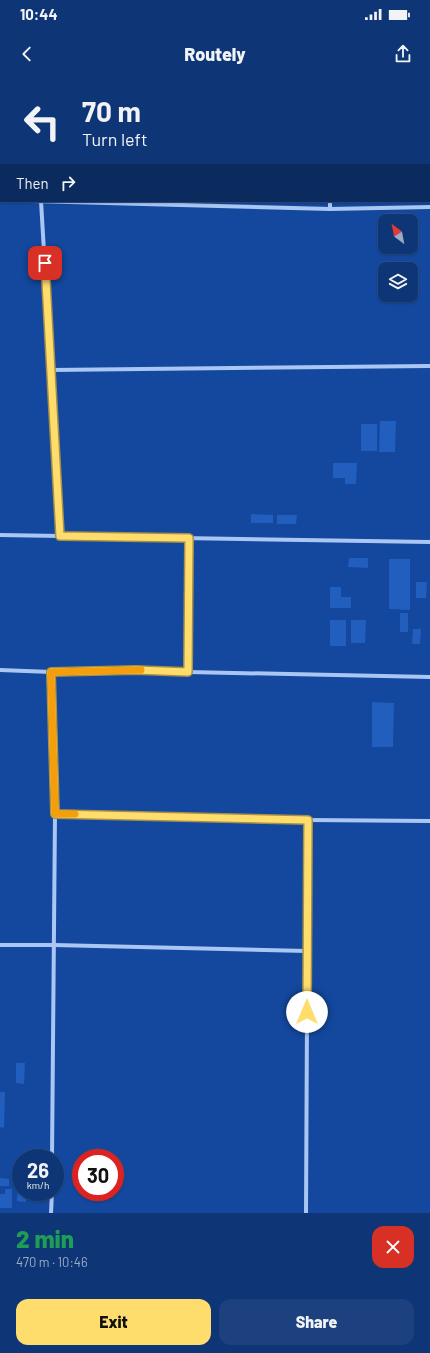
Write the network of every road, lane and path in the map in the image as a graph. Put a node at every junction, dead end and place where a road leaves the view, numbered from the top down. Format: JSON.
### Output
{"nodes":[{"id":1,"x":41,"y":202,"type":"edge"},
{"id":2,"x":77,"y":202,"type":"edge"},
{"id":3,"x":330,"y":202,"type":"edge"},
{"id":4,"x":430,"y":207,"type":"edge"},
{"id":5,"x":330,"y":209,"type":"junction"},
{"id":6,"x":430,"y":366,"type":"edge"},
{"id":7,"x":52,"y":370,"type":"junction"},
{"id":8,"x":0,"y":535,"type":"edge"},
{"id":9,"x":60,"y":536,"type":"junction"},
{"id":10,"x":189,"y":538,"type":"junction"},
{"id":11,"x":430,"y":542,"type":"edge"},
{"id":12,"x":0,"y":670,"type":"edge"},
{"id":13,"x":51,"y":672,"type":"junction"},
{"id":14,"x":188,"y":672,"type":"junction"},
{"id":15,"x":430,"y":677,"type":"edge"},
{"id":16,"x":55,"y":814,"type":"junction"},
{"id":17,"x":308,"y":820,"type":"junction"},
{"id":18,"x":430,"y":821,"type":"edge"},
{"id":19,"x":0,"y":945,"type":"edge"},
{"id":20,"x":54,"y":945,"type":"junction"},
{"id":21,"x":307,"y":951,"type":"junction"},
{"id":22,"x":52,"y":1149,"type":"edge"},
{"id":23,"x":52,"y":1201,"type":"edge"},
{"id":24,"x":52,"y":1213,"type":"edge"},
{"id":25,"x":306,"y":1213,"type":"edge"}],
"edges":[{"from":1,"to":7,"type":"street"},
{"from":2,"to":5,"type":"street"},
{"from":3,"to":5,"type":"street"},
{"from":4,"to":5,"type":"street"},
{"from":6,"to":7,"type":"street"},
{"from":7,"to":9,"type":"street"},
{"from":8,"to":9,"type":"street"},
{"from":9,"to":10,"type":"street"},
{"from":10,"to":11,"type":"street"},
{"from":10,"to":14,"type":"street"},
{"from":12,"to":13,"type":"street"},
{"from":13,"to":14,"type":"street"},
{"from":13,"to":16,"type":"street"},
{"from":14,"to":15,"type":"street"},
{"from":16,"to":17,"type":"street"},
{"from":16,"to":20,"type":"street"},
{"from":17,"to":18,"type":"street"},
{"from":17,"to":21,"type":"street"},
{"from":19,"to":20,"type":"street"},
{"from":20,"to":21,"type":"street"},
{"from":20,"to":22,"type":"street"},
{"from":21,"to":25,"type":"street"},
{"from":23,"to":24,"type":"street"}]}
